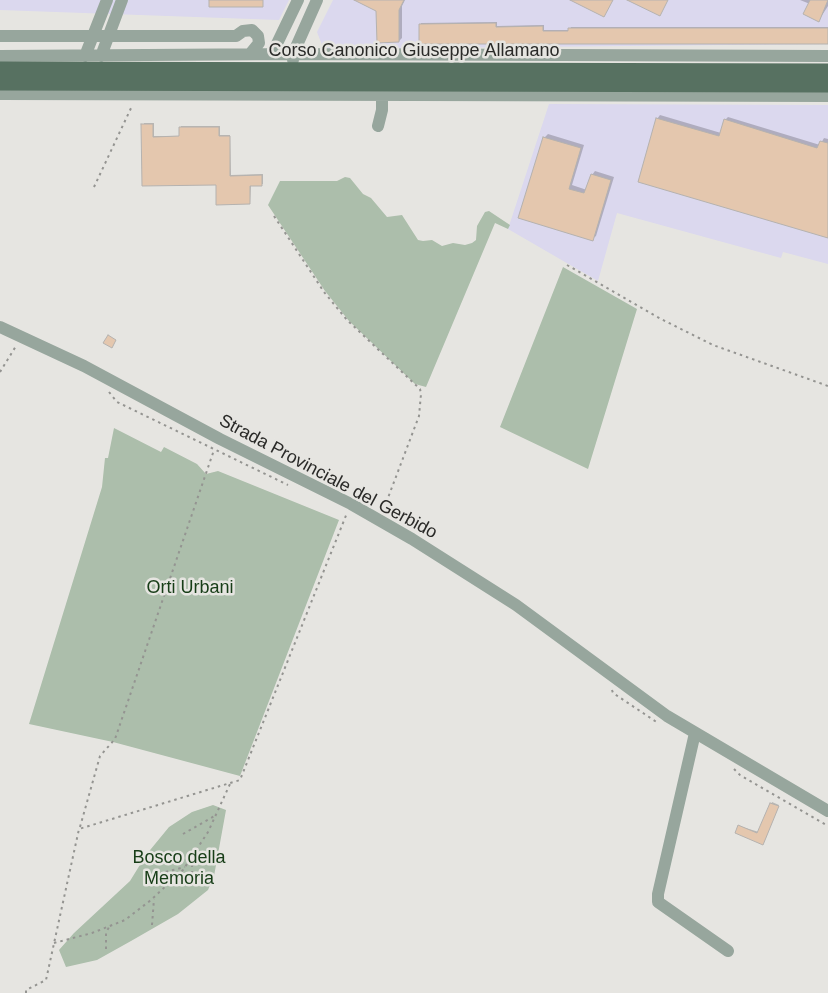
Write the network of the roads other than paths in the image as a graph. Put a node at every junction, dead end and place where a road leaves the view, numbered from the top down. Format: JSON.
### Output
{"nodes":[{"id":1,"x":107,"y":0,"type":"edge"},
{"id":2,"x":122,"y":0,"type":"edge"},
{"id":3,"x":298,"y":0,"type":"edge"},
{"id":4,"x":317,"y":0,"type":"edge"},
{"id":5,"x":306,"y":26,"type":"junction"},
{"id":6,"x":0,"y":36,"type":"edge"},
{"id":7,"x":92,"y":37,"type":"junction"},
{"id":8,"x":107,"y":37,"type":"junction"},
{"id":9,"x":250,"y":54,"type":"junction"},
{"id":10,"x":272,"y":54,"type":"junction"},
{"id":11,"x":292,"y":54,"type":"junction"},
{"id":12,"x":0,"y":56,"type":"edge"},
{"id":13,"x":85,"y":56,"type":"junction"},
{"id":14,"x":101,"y":56,"type":"junction"},
{"id":15,"x":828,"y":56,"type":"edge"},
{"id":16,"x":0,"y":69,"type":"edge"},
{"id":17,"x":828,"y":70,"type":"edge"},
{"id":18,"x":0,"y":83,"type":"edge"},
{"id":19,"x":294,"y":83,"type":"junction"},
{"id":20,"x":828,"y":85,"type":"edge"},
{"id":21,"x":0,"y":94,"type":"edge"},
{"id":22,"x":382,"y":95,"type":"junction"},
{"id":23,"x":828,"y":96,"type":"edge"},
{"id":24,"x":378,"y":126,"type":"dead end"},
{"id":25,"x":0,"y":328,"type":"edge"},
{"id":26,"x":695,"y":733,"type":"junction"},
{"id":27,"x":828,"y":810,"type":"edge"},
{"id":28,"x":728,"y":951,"type":"dead end"}],
"edges":[{"from":1,"to":7,"type":"street"},
{"from":2,"to":8,"type":"street"},
{"from":3,"to":5,"type":"street"},
{"from":3,"to":10,"type":"street"},
{"from":4,"to":5,"type":"street"},
{"from":5,"to":11,"type":"street"},
{"from":6,"to":7,"type":"street","name":"Corso Canonico Giuseppe Allamano"},
{"from":7,"to":8,"type":"street","name":"Corso Canonico Giuseppe Allamano"},
{"from":7,"to":13,"type":"street"},
{"from":8,"to":9,"type":"street","name":"Corso Canonico Giuseppe Allamano"},
{"from":8,"to":14,"type":"street"},
{"from":9,"to":10,"type":"street","name":"Corso Canonico Giuseppe Allamano"},
{"from":9,"to":14,"type":"street","name":"Corso Canonico Giuseppe Allamano"},
{"from":10,"to":11,"type":"street","name":"Corso Canonico Giuseppe Allamano"},
{"from":11,"to":15,"type":"street","name":"Corso Canonico Giuseppe Allamano"},
{"from":11,"to":19,"type":"street"},
{"from":12,"to":13,"type":"street","name":"Corso Canonico Giuseppe Allamano"},
{"from":13,"to":14,"type":"street","name":"Corso Canonico Giuseppe Allamano"},
{"from":16,"to":19,"type":"main road","name":"Corso Canonico Giuseppe Allamano"},
{"from":17,"to":19,"type":"main road","name":"Corso Canonico Giuseppe Allamano"},
{"from":18,"to":19,"type":"main road","name":"Corso Canonico Giuseppe Allamano"},
{"from":19,"to":20,"type":"main road","name":"Corso Canonico Giuseppe Allamano"},
{"from":19,"to":21,"type":"street","name":"Corso Canonico Giuseppe Allamano"},
{"from":19,"to":22,"type":"street","name":"Corso Canonico Giuseppe Allamano"},
{"from":22,"to":23,"type":"street","name":"Corso Canonico Giuseppe Allamano"},
{"from":22,"to":24,"type":"street"},
{"from":25,"to":26,"type":"street","name":"Strada Provinciale del Gerbido"},
{"from":26,"to":27,"type":"street","name":"Strada Provinciale del Gerbido"},
{"from":26,"to":28,"type":"street"}]}
